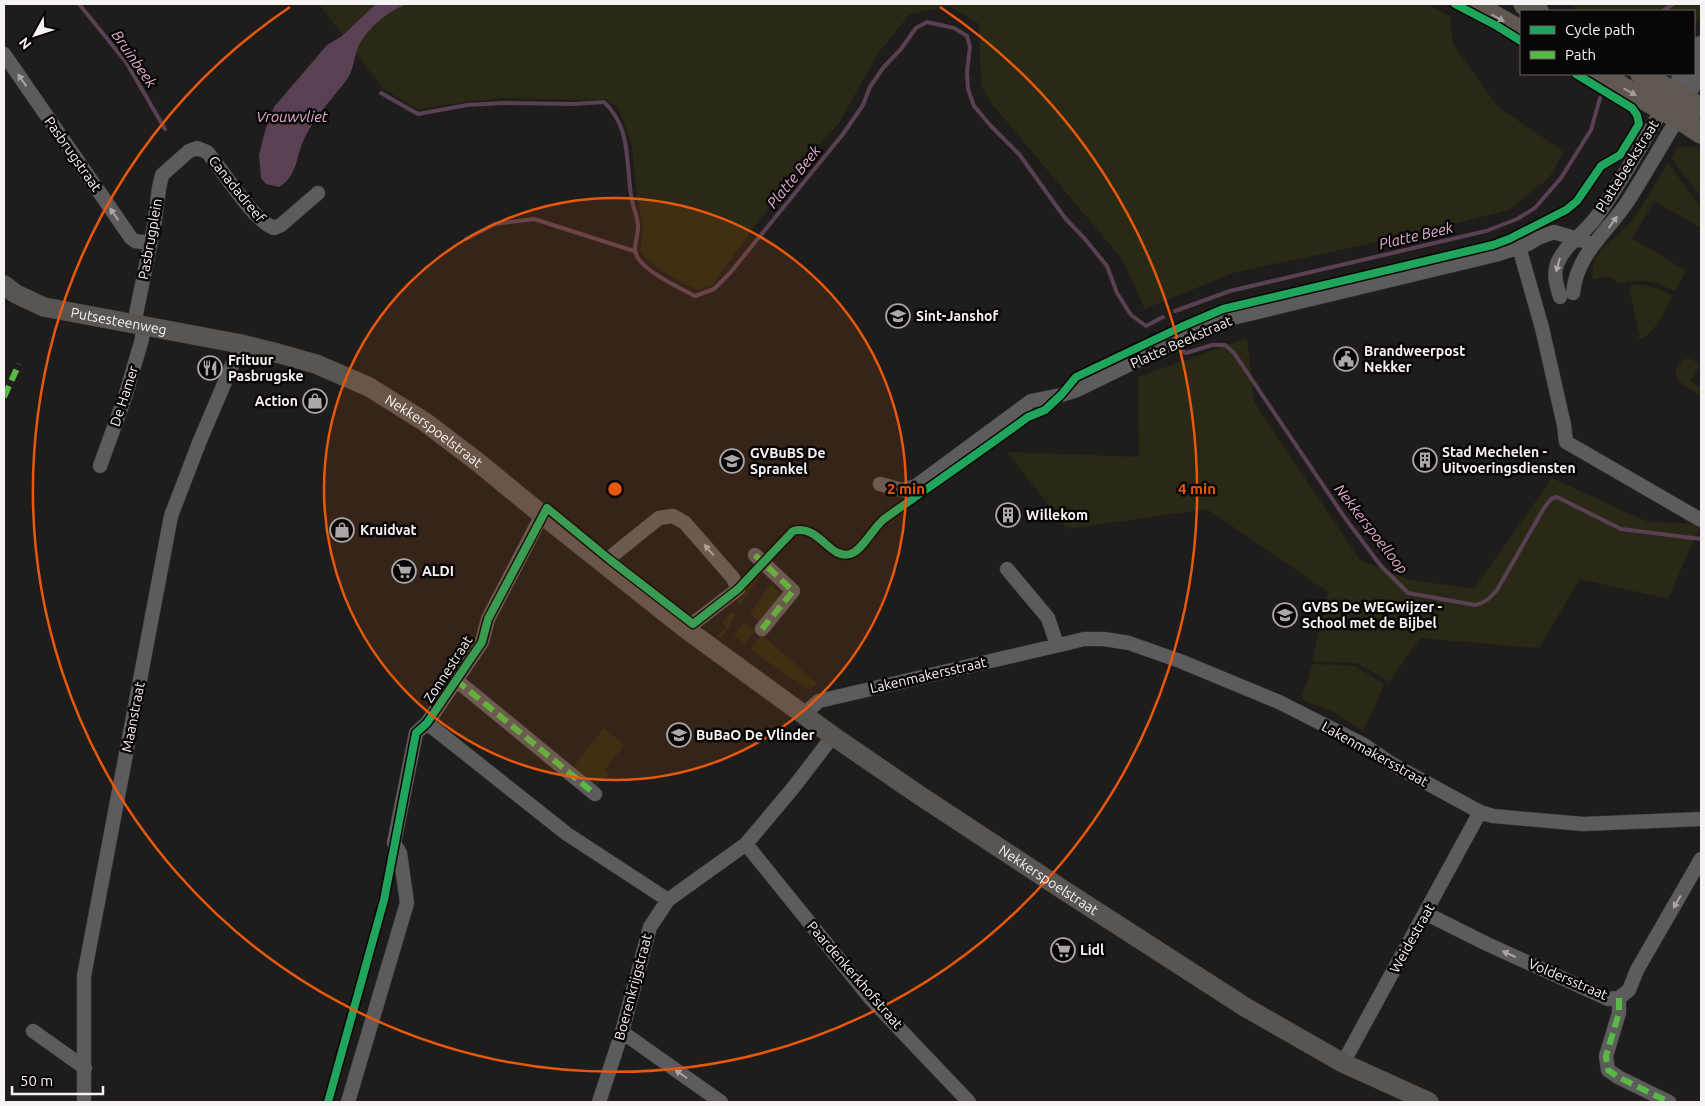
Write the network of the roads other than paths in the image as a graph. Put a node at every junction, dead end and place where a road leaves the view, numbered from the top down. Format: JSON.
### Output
{"nodes":[{"id":1,"x":1473,"y":4,"type":"edge"},
{"id":2,"x":1524,"y":4,"type":"edge"},
{"id":3,"x":1536,"y":10,"type":"edge"},
{"id":4,"x":1520,"y":30,"type":"edge"},
{"id":5,"x":4,"y":54,"type":"edge"},
{"id":6,"x":1701,"y":67,"type":"edge"},
{"id":7,"x":1601,"y":75,"type":"edge"},
{"id":8,"x":1642,"y":75,"type":"edge"},
{"id":9,"x":1683,"y":75,"type":"edge"},
{"id":10,"x":1680,"y":106,"type":"edge"},
{"id":11,"x":1701,"y":133,"type":"edge"},
{"id":12,"x":178,"y":160,"type":"joint"},
{"id":13,"x":318,"y":193,"type":"dead end"},
{"id":14,"x":1575,"y":239,"type":"junction"},
{"id":15,"x":150,"y":243,"type":"junction"},
{"id":16,"x":1594,"y":244,"type":"junction"},
{"id":17,"x":1519,"y":247,"type":"junction"},
{"id":18,"x":4,"y":285,"type":"edge"},
{"id":19,"x":139,"y":325,"type":"junction"},
{"id":20,"x":241,"y":344,"type":"junction"},
{"id":21,"x":100,"y":466,"type":"dead end"},
{"id":22,"x":880,"y":484,"type":"dead end"},
{"id":23,"x":542,"y":515,"type":"junction"},
{"id":24,"x":1701,"y":520,"type":"edge"},
{"id":25,"x":755,"y":555,"type":"dead end"},
{"id":26,"x":603,"y":563,"type":"junction"},
{"id":27,"x":1007,"y":569,"type":"dead end"},
{"id":28,"x":686,"y":629,"type":"junction"},
{"id":29,"x":762,"y":629,"type":"dead end"},
{"id":30,"x":1057,"y":645,"type":"junction"},
{"id":31,"x":456,"y":680,"type":"junction"},
{"id":32,"x":804,"y":714,"type":"junction"},
{"id":33,"x":427,"y":723,"type":"junction"},
{"id":34,"x":833,"y":736,"type":"junction"},
{"id":35,"x":595,"y":794,"type":"dead end"},
{"id":36,"x":1480,"y":812,"type":"junction"},
{"id":37,"x":1701,"y":819,"type":"edge"},
{"id":38,"x":746,"y":844,"type":"junction"},
{"id":39,"x":1701,"y":859,"type":"edge"},
{"id":40,"x":668,"y":900,"type":"junction"},
{"id":41,"x":1425,"y":913,"type":"junction"},
{"id":42,"x":1618,"y":998,"type":"junction"},
{"id":43,"x":33,"y":1031,"type":"dead end"},
{"id":44,"x":622,"y":1032,"type":"junction"},
{"id":45,"x":1342,"y":1063,"type":"junction"},
{"id":46,"x":85,"y":1068,"type":"junction"},
{"id":47,"x":84,"y":1102,"type":"edge"},
{"id":48,"x":348,"y":1102,"type":"edge"},
{"id":49,"x":599,"y":1102,"type":"edge"},
{"id":50,"x":721,"y":1102,"type":"edge"},
{"id":51,"x":968,"y":1102,"type":"edge"},
{"id":52,"x":1429,"y":1102,"type":"edge"},
{"id":53,"x":1668,"y":1102,"type":"edge"}],
"edges":[{"from":1,"to":4,"type":"main road","one_way":true},
{"from":2,"to":3,"type":"main road"},
{"from":15,"to":5,"type":"street","name":"Pasbrugstraat","one_way":true},
{"from":6,"to":10,"type":"street"},
{"from":7,"to":10,"type":"main road","one_way":true},
{"from":8,"to":10,"type":"main road"},
{"from":9,"to":10,"type":"street"},
{"from":10,"to":11,"type":"main road"},
{"from":10,"to":14,"type":"street","name":"Plattebeekstraat"},
{"from":16,"to":10,"type":"street","name":"Plattebeekstraat","one_way":true},
{"from":12,"to":13,"type":"street","name":"Canadadreef"},
{"from":12,"to":15,"type":"street","name":"Pasbrugplein"},
{"from":14,"to":16,"type":"street","name":"Platte Beekstraat"},
{"from":14,"to":16,"type":"street","name":"Plattebeekstraat","one_way":true},
{"from":14,"to":17,"type":"street","name":"Platte Beekstraat"},
{"from":15,"to":19,"type":"street","name":"Pasbrugplein"},
{"from":17,"to":22,"type":"street","name":"Platte Beekstraat"},
{"from":17,"to":24,"type":"street"},
{"from":18,"to":19,"type":"main road","name":"Putsesteenweg"},
{"from":19,"to":20,"type":"main road","name":"Putsesteenweg"},
{"from":19,"to":21,"type":"street","name":"De Hamer"},
{"from":20,"to":23,"type":"main road","name":"Nekkerspoelstraat"},
{"from":20,"to":46,"type":"street","name":"Maanstraat"},
{"from":23,"to":26,"type":"main road","name":"Nekkerspoelstraat"},
{"from":23,"to":31,"type":"street","name":"Zonnestraat"},
{"from":25,"to":29,"type":"street"},
{"from":26,"to":28,"type":"main road","name":"Nekkerspoelstraat"},
{"from":28,"to":26,"type":"street","one_way":true},
{"from":27,"to":30,"type":"street"},
{"from":28,"to":32,"type":"main road","name":"Nekkerspoelstraat"},
{"from":30,"to":32,"type":"street","name":"Lakenmakersstraat"},
{"from":30,"to":36,"type":"street","name":"Lakenmakersstraat"},
{"from":31,"to":33,"type":"street","name":"Zonnestraat"},
{"from":31,"to":35,"type":"street"},
{"from":32,"to":34,"type":"main road","name":"Nekkerspoelstraat"},
{"from":33,"to":40,"type":"street","name":"Zonnestraat"},
{"from":33,"to":48,"type":"street","name":"Zonnestraat"},
{"from":34,"to":38,"type":"street","name":"Boerenkrijgstraat"},
{"from":34,"to":45,"type":"main road","name":"Nekkerspoelstraat"},
{"from":36,"to":37,"type":"street","name":"Lakenmakersstraat"},
{"from":36,"to":41,"type":"street","name":"Weidestraat"},
{"from":38,"to":40,"type":"street","name":"Boerenkrijgstraat"},
{"from":38,"to":51,"type":"street","name":"Paardenkerkhofstraat"},
{"from":39,"to":42,"type":"street","name":"Voldersstraat","one_way":true},
{"from":40,"to":44,"type":"street","name":"Boerenkrijgstraat"},
{"from":42,"to":41,"type":"street","name":"Voldersstraat","one_way":true},
{"from":41,"to":45,"type":"street","name":"Weidestraat"},
{"from":42,"to":53,"type":"street"},
{"from":43,"to":46,"type":"street"},
{"from":44,"to":49,"type":"street","name":"Boerenkrijgstraat"},
{"from":50,"to":44,"type":"street","one_way":true},
{"from":45,"to":52,"type":"main road","name":"Nekkerspoelstraat"},
{"from":46,"to":47,"type":"street","name":"Maanstraat"}]}
